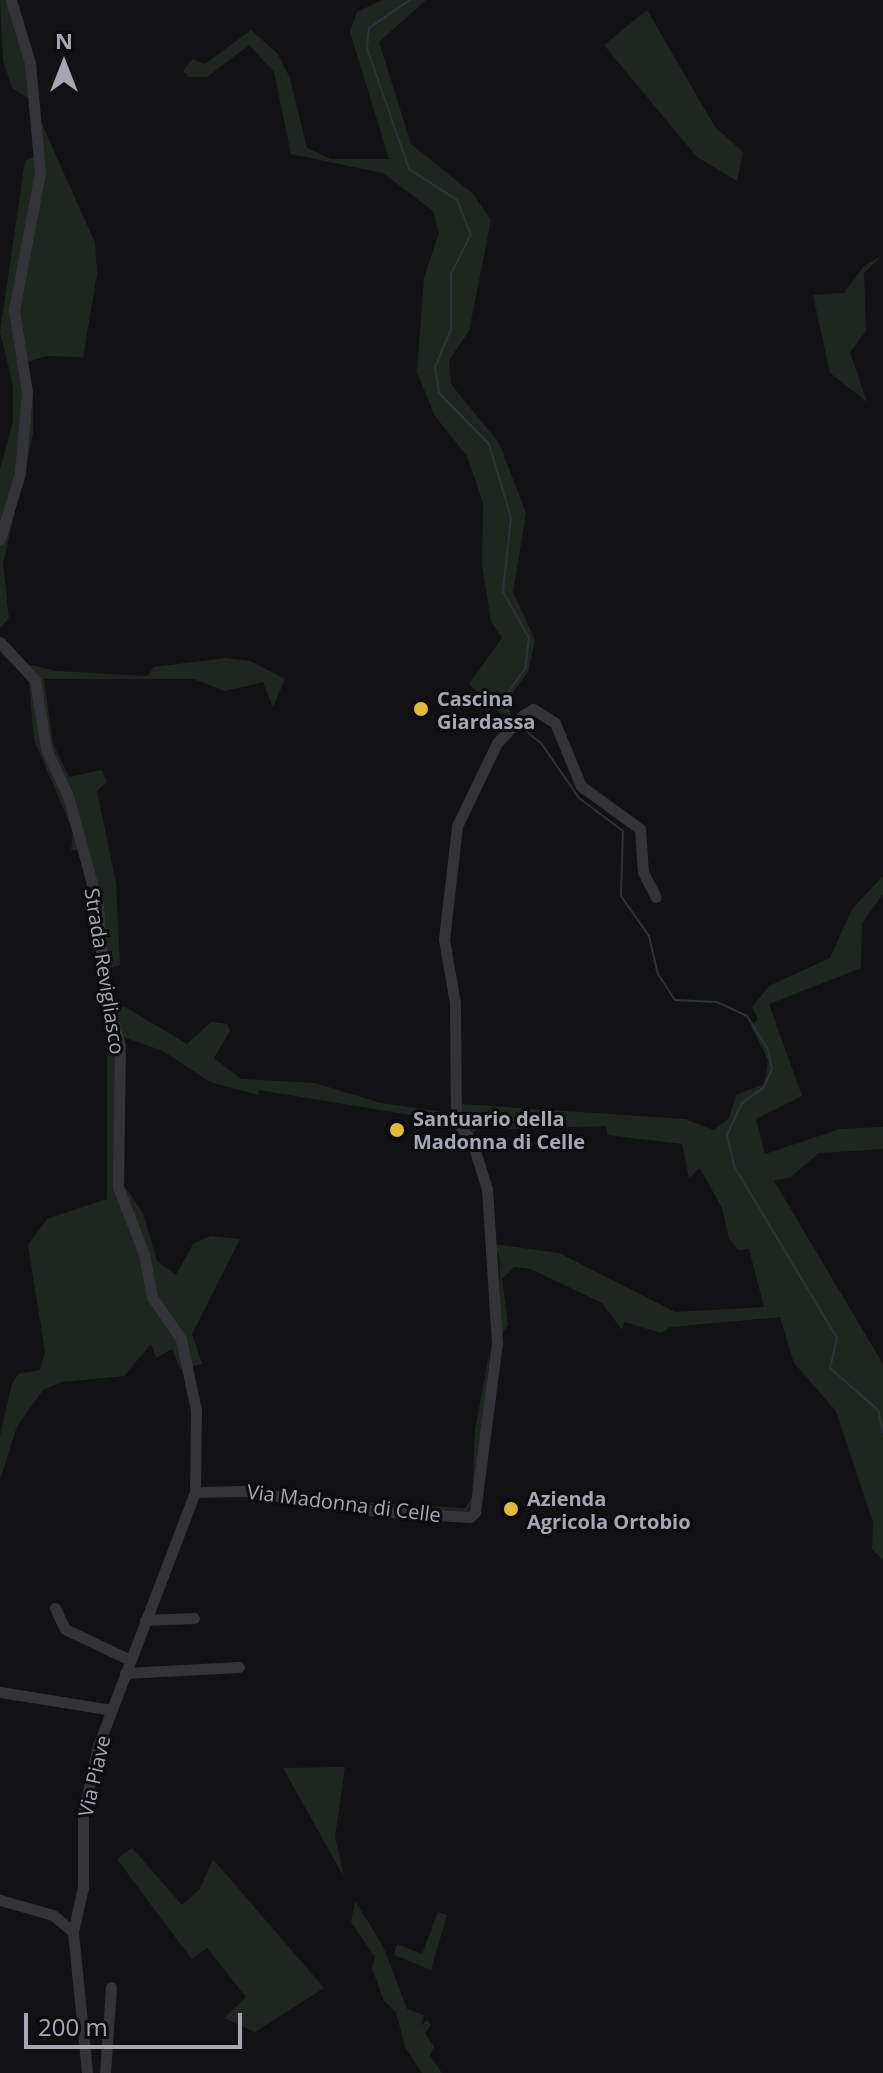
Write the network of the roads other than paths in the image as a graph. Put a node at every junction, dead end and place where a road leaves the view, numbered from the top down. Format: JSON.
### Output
{"nodes":[{"id":1,"x":11,"y":0,"type":"edge"},
{"id":2,"x":0,"y":539,"type":"edge"},
{"id":3,"x":0,"y":642,"type":"edge"},
{"id":4,"x":656,"y":897,"type":"dead end"},
{"id":5,"x":195,"y":1492,"type":"junction"},
{"id":6,"x":55,"y":1608,"type":"dead end"},
{"id":7,"x":194,"y":1618,"type":"dead end"},
{"id":8,"x":145,"y":1620,"type":"junction"},
{"id":9,"x":130,"y":1660,"type":"junction"},
{"id":10,"x":239,"y":1667,"type":"dead end"},
{"id":11,"x":125,"y":1673,"type":"junction"},
{"id":12,"x":0,"y":1692,"type":"edge"},
{"id":13,"x":112,"y":1710,"type":"junction"},
{"id":14,"x":0,"y":1900,"type":"edge"},
{"id":15,"x":73,"y":1932,"type":"junction"},
{"id":16,"x":111,"y":1987,"type":"dead end"},
{"id":17,"x":87,"y":2073,"type":"edge"},
{"id":18,"x":105,"y":2073,"type":"edge"}],
"edges":[{"from":1,"to":2,"type":"street"},
{"from":3,"to":5,"type":"street","name":"Strada Revigliasco"},
{"from":4,"to":5,"type":"street","name":"Via Madonna di Celle"},
{"from":5,"to":8,"type":"street","name":"Via Piave"},
{"from":6,"to":9,"type":"street"},
{"from":7,"to":8,"type":"street"},
{"from":8,"to":9,"type":"street","name":"Via Piave"},
{"from":9,"to":11,"type":"street","name":"Via Piave"},
{"from":10,"to":11,"type":"street"},
{"from":11,"to":13,"type":"street","name":"Via Piave"},
{"from":12,"to":13,"type":"street"},
{"from":13,"to":15,"type":"street","name":"Via Piave"},
{"from":14,"to":15,"type":"street"},
{"from":15,"to":17,"type":"street","name":"Via Piave"},
{"from":16,"to":18,"type":"street"}]}
